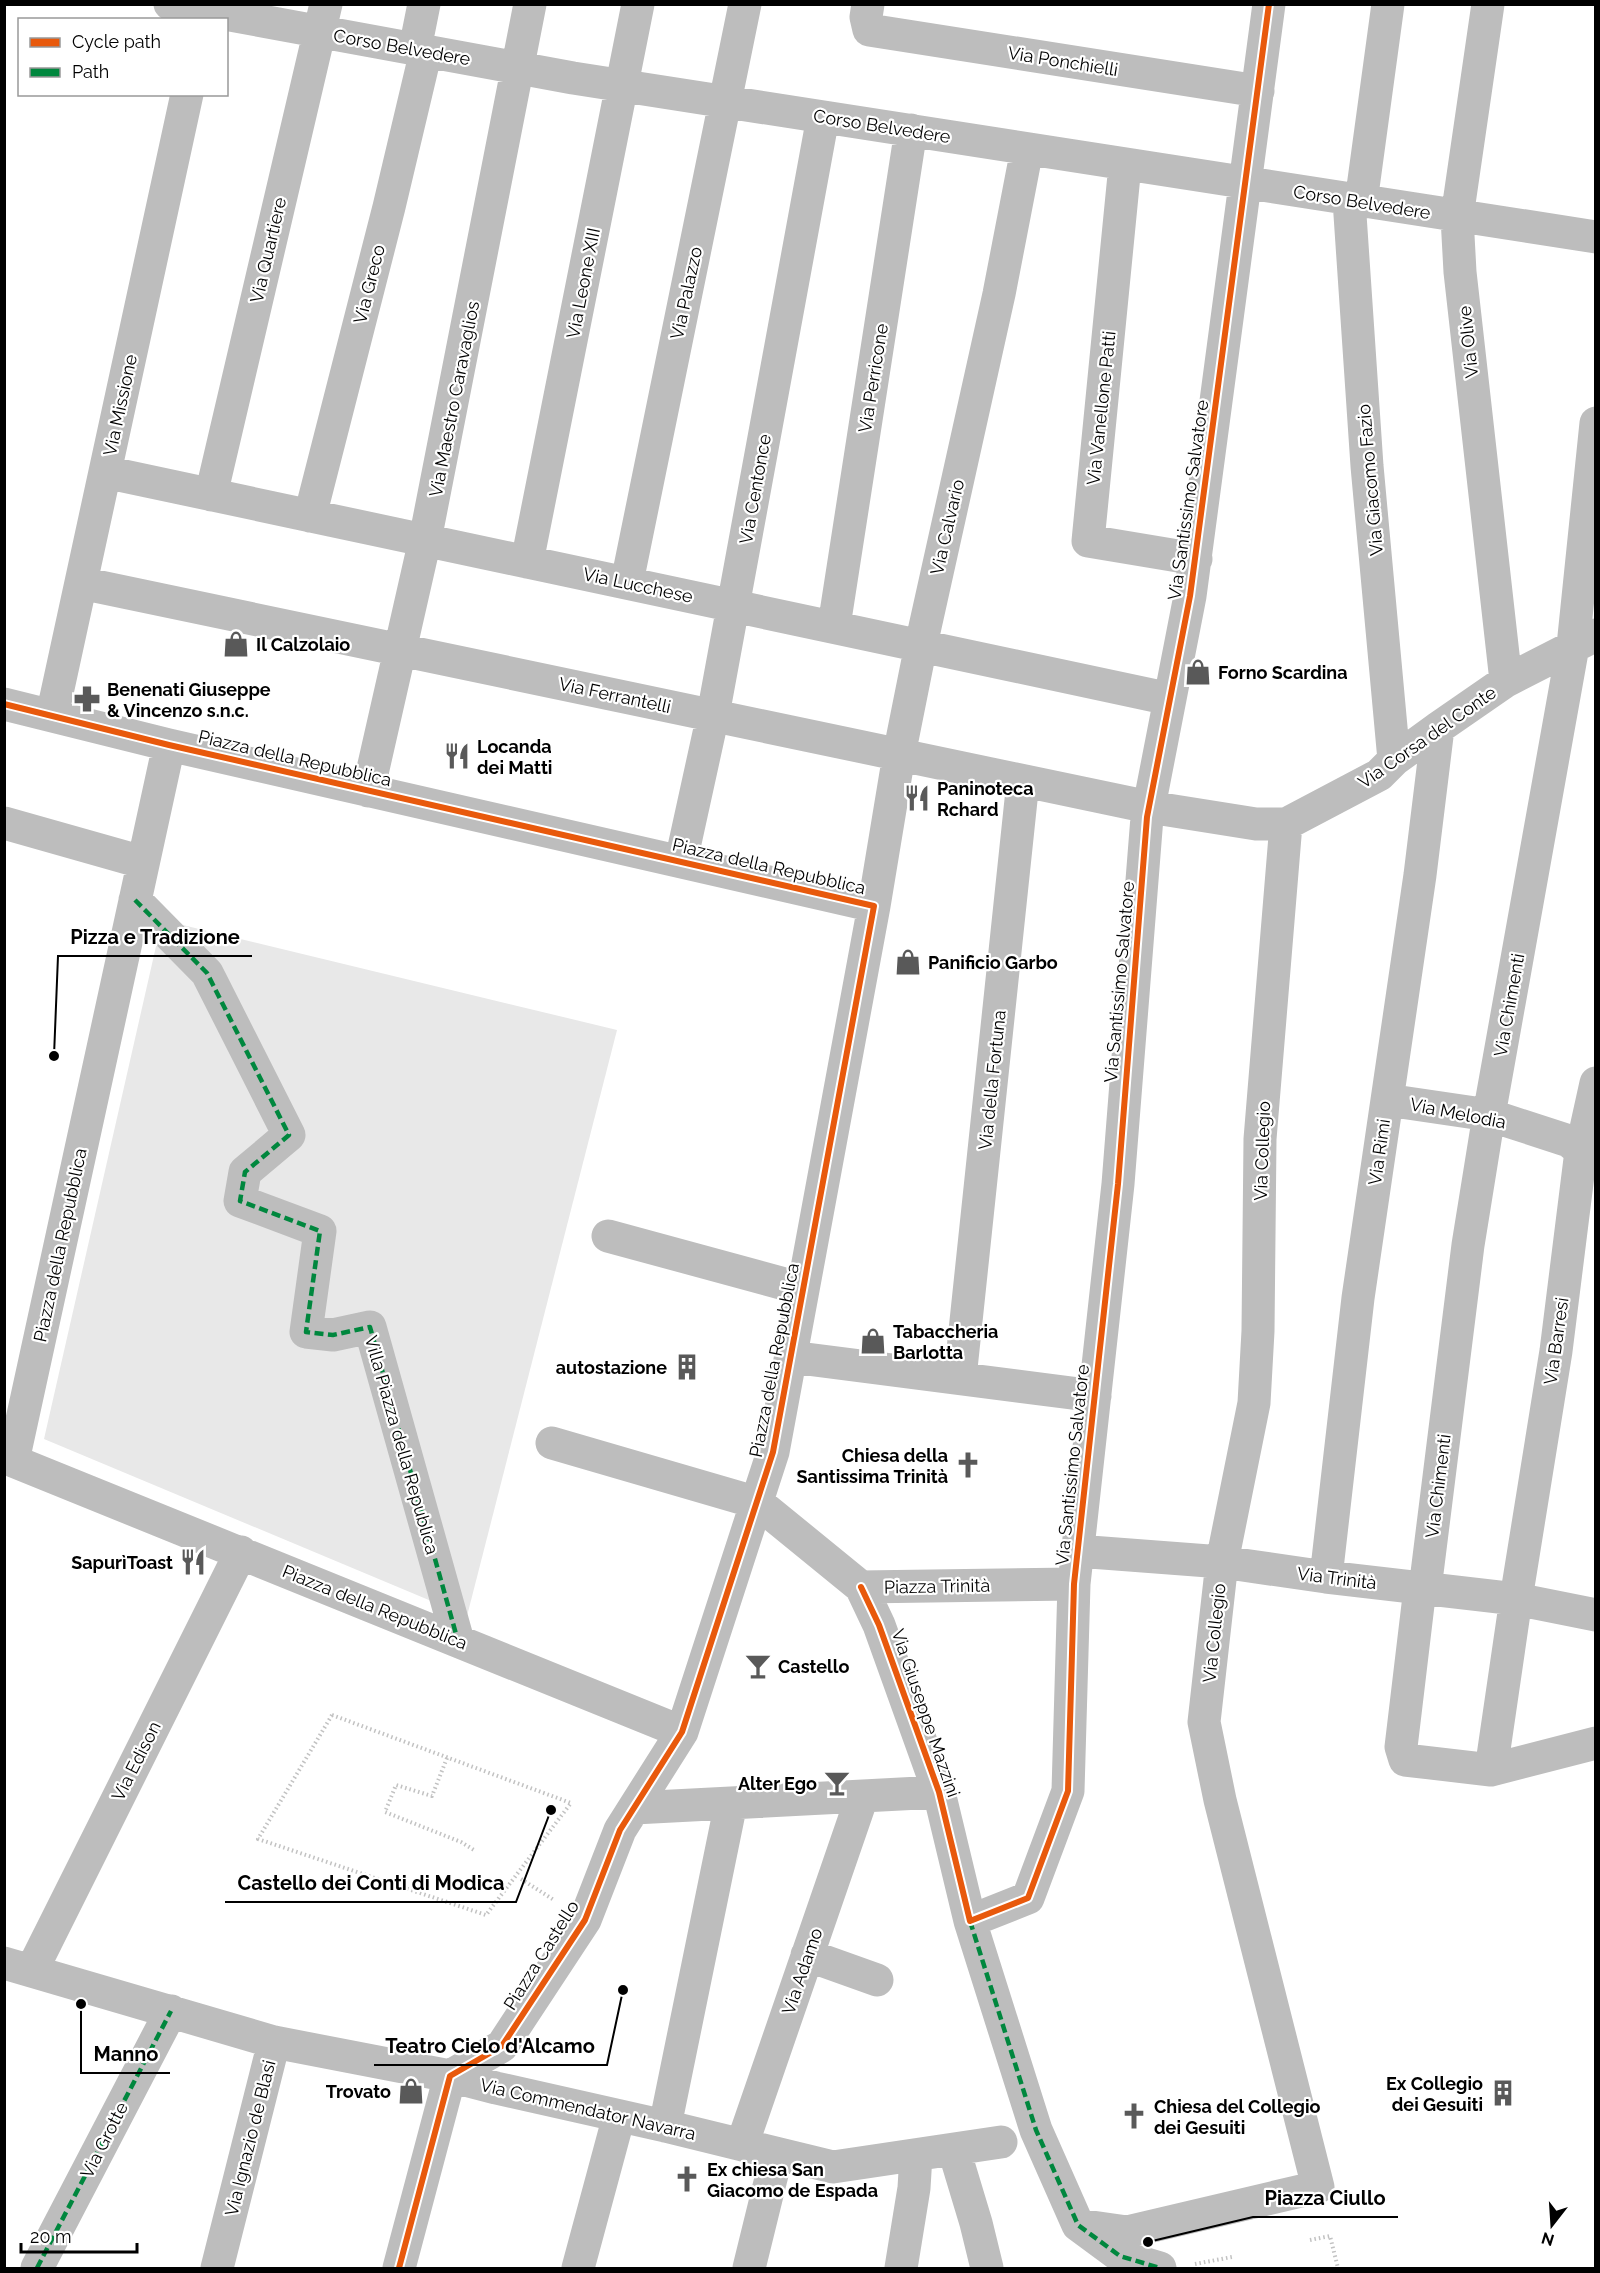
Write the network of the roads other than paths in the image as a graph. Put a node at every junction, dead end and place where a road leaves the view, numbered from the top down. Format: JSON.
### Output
{"nodes":[{"id":1,"x":170,"y":4,"type":"edge"},
{"id":2,"x":423,"y":4,"type":"edge"},
{"id":3,"x":530,"y":4,"type":"edge"},
{"id":4,"x":638,"y":4,"type":"edge"},
{"id":5,"x":745,"y":4,"type":"edge"},
{"id":6,"x":1269,"y":4,"type":"edge"},
{"id":7,"x":1388,"y":4,"type":"edge"},
{"id":8,"x":1488,"y":4,"type":"edge"},
{"id":9,"x":205,"y":12,"type":"edge"},
{"id":10,"x":868,"y":17,"type":"edge"},
{"id":11,"x":323,"y":18,"type":"edge"},
{"id":12,"x":420,"y":50,"type":"junction"},
{"id":13,"x":518,"y":68,"type":"junction"},
{"id":14,"x":622,"y":86,"type":"junction"},
{"id":15,"x":1258,"y":91,"type":"junction"},
{"id":16,"x":187,"y":96,"type":"edge"},
{"id":17,"x":726,"y":102,"type":"junction"},
{"id":18,"x":823,"y":117,"type":"junction"},
{"id":19,"x":911,"y":130,"type":"junction"},
{"id":20,"x":1027,"y":148,"type":"junction"},
{"id":21,"x":1125,"y":165,"type":"junction"},
{"id":22,"x":1247,"y":183,"type":"junction"},
{"id":23,"x":1355,"y":201,"type":"junction"},
{"id":24,"x":1457,"y":217,"type":"junction"},
{"id":25,"x":1596,"y":237,"type":"edge"},
{"id":26,"x":1596,"y":423,"type":"edge"},
{"id":27,"x":105,"y":472,"type":"junction"},
{"id":28,"x":211,"y":495,"type":"junction"},
{"id":29,"x":310,"y":516,"type":"junction"},
{"id":30,"x":425,"y":540,"type":"junction"},
{"id":31,"x":1196,"y":559,"type":"junction"},
{"id":32,"x":527,"y":562,"type":"junction"},
{"id":33,"x":627,"y":582,"type":"junction"},
{"id":34,"x":81,"y":583,"type":"junction"},
{"id":35,"x":734,"y":605,"type":"junction"},
{"id":36,"x":834,"y":626,"type":"junction"},
{"id":37,"x":1585,"y":640,"type":"edge"},
{"id":38,"x":921,"y":645,"type":"junction"},
{"id":39,"x":400,"y":650,"type":"junction"},
{"id":40,"x":1506,"y":681,"type":"junction"},
{"id":41,"x":1170,"y":699,"type":"junction"},
{"id":42,"x":4,"y":704,"type":"edge"},
{"id":43,"x":713,"y":715,"type":"junction"},
{"id":44,"x":52,"y":716,"type":"junction"},
{"id":45,"x":1438,"y":728,"type":"junction"},
{"id":46,"x":169,"y":745,"type":"junction"},
{"id":47,"x":899,"y":754,"type":"junction"},
{"id":48,"x":1394,"y":760,"type":"junction"},
{"id":49,"x":1023,"y":781,"type":"junction"},
{"id":50,"x":368,"y":791,"type":"junction"},
{"id":51,"x":1149,"y":807,"type":"junction"},
{"id":52,"x":4,"y":823,"type":"edge"},
{"id":53,"x":1286,"y":824,"type":"junction"},
{"id":54,"x":681,"y":861,"type":"junction"},
{"id":55,"x":142,"y":862,"type":"junction"},
{"id":56,"x":135,"y":900,"type":"junction"},
{"id":57,"x":874,"y":906,"type":"junction"},
{"id":58,"x":1596,"y":1083,"type":"edge"},
{"id":59,"x":1387,"y":1100,"type":"junction"},
{"id":60,"x":1489,"y":1115,"type":"junction"},
{"id":61,"x":1588,"y":1152,"type":"edge"},
{"id":62,"x":608,"y":1236,"type":"dead end"},
{"id":63,"x":803,"y":1288,"type":"junction"},
{"id":64,"x":791,"y":1357,"type":"junction"},
{"id":65,"x":960,"y":1378,"type":"junction"},
{"id":66,"x":1095,"y":1396,"type":"junction"},
{"id":67,"x":552,"y":1443,"type":"dead end"},
{"id":68,"x":9,"y":1464,"type":"edge"},
{"id":69,"x":759,"y":1503,"type":"junction"},
{"id":70,"x":1077,"y":1551,"type":"junction"},
{"id":71,"x":241,"y":1552,"type":"junction"},
{"id":72,"x":1222,"y":1562,"type":"junction"},
{"id":73,"x":1326,"y":1577,"type":"junction"},
{"id":74,"x":1074,"y":1584,"type":"junction"},
{"id":75,"x":861,"y":1587,"type":"junction"},
{"id":76,"x":1423,"y":1589,"type":"junction"},
{"id":77,"x":1516,"y":1599,"type":"junction"},
{"id":78,"x":1596,"y":1615,"type":"edge"},
{"id":79,"x":458,"y":1641,"type":"junction"},
{"id":80,"x":682,"y":1732,"type":"junction"},
{"id":81,"x":1596,"y":1743,"type":"edge"},
{"id":82,"x":1491,"y":1770,"type":"junction"},
{"id":83,"x":939,"y":1792,"type":"junction"},
{"id":84,"x":862,"y":1797,"type":"junction"},
{"id":85,"x":731,"y":1803,"type":"junction"},
{"id":86,"x":634,"y":1808,"type":"junction"},
{"id":87,"x":970,"y":1921,"type":"junction"},
{"id":88,"x":807,"y":1955,"type":"junction"},
{"id":89,"x":18,"y":1966,"type":"edge"},
{"id":90,"x":877,"y":1980,"type":"dead end"},
{"id":91,"x":171,"y":2011,"type":"junction"},
{"id":92,"x":274,"y":2042,"type":"junction"},
{"id":93,"x":450,"y":2076,"type":"junction"},
{"id":94,"x":619,"y":2116,"type":"junction"},
{"id":95,"x":664,"y":2126,"type":"junction"},
{"id":96,"x":1001,"y":2142,"type":"dead end"},
{"id":97,"x":742,"y":2145,"type":"junction"},
{"id":98,"x":954,"y":2150,"type":"junction"},
{"id":99,"x":777,"y":2154,"type":"junction"},
{"id":100,"x":916,"y":2155,"type":"junction"},
{"id":101,"x":1078,"y":2225,"type":"junction"},
{"id":102,"x":1173,"y":2267,"type":"edge"},
{"id":103,"x":37,"y":2268,"type":"edge"},
{"id":104,"x":217,"y":2268,"type":"edge"},
{"id":105,"x":399,"y":2268,"type":"edge"},
{"id":106,"x":578,"y":2268,"type":"edge"},
{"id":107,"x":749,"y":2268,"type":"edge"},
{"id":108,"x":902,"y":2268,"type":"edge"},
{"id":109,"x":987,"y":2268,"type":"edge"}],
"edges":[{"from":1,"to":9,"type":"street","name":"Corso Belvedere"},
{"from":2,"to":12,"type":"street","name":"Via Greco"},
{"from":3,"to":13,"type":"street","name":"Via Maestro Caravaglios"},
{"from":4,"to":14,"type":"street","name":"Via Leone XIII"},
{"from":5,"to":17,"type":"street","name":"Via Palazzo"},
{"from":6,"to":15,"type":"street","name":"Via Santissimo Salvatore"},
{"from":7,"to":23,"type":"street","name":"Via Giacomo Fazio"},
{"from":8,"to":24,"type":"street","name":"Via Olive"},
{"from":9,"to":11,"type":"street","name":"Corso Belvedere"},
{"from":10,"to":15,"type":"street","name":"Via Ponchielli"},
{"from":11,"to":12,"type":"street","name":"Corso Belvedere"},
{"from":11,"to":28,"type":"street","name":"Via Quartiere"},
{"from":12,"to":13,"type":"street","name":"Corso Belvedere"},
{"from":12,"to":29,"type":"street","name":"Via Greco"},
{"from":13,"to":14,"type":"street","name":"Corso Belvedere"},
{"from":13,"to":30,"type":"street","name":"Via Maestro Caravaglios"},
{"from":14,"to":17,"type":"street","name":"Corso Belvedere"},
{"from":14,"to":32,"type":"street","name":"Via Leone XIII"},
{"from":15,"to":22,"type":"street","name":"Via Santissimo Salvatore"},
{"from":16,"to":27,"type":"street","name":"Via Missione"},
{"from":17,"to":18,"type":"street","name":"Corso Belvedere"},
{"from":17,"to":33,"type":"street","name":"Via Palazzo"},
{"from":18,"to":19,"type":"street","name":"Corso Belvedere"},
{"from":18,"to":35,"type":"street","name":"Via Centonce"},
{"from":19,"to":20,"type":"street","name":"Corso Belvedere"},
{"from":19,"to":36,"type":"street","name":"Via Perricone"},
{"from":20,"to":21,"type":"street","name":"Corso Belvedere"},
{"from":20,"to":38,"type":"street","name":"Via Calvario"},
{"from":21,"to":22,"type":"street","name":"Corso Belvedere"},
{"from":21,"to":31,"type":"street","name":"Via Vanellone Patti"},
{"from":22,"to":23,"type":"street","name":"Corso Belvedere"},
{"from":22,"to":31,"type":"street","name":"Via Santissimo Salvatore"},
{"from":23,"to":24,"type":"street","name":"Corso Belvedere"},
{"from":23,"to":48,"type":"street","name":"Via Giacomo Fazio"},
{"from":24,"to":25,"type":"street","name":"Corso Belvedere"},
{"from":24,"to":40,"type":"street","name":"Via Olive"},
{"from":26,"to":37,"type":"street","name":"Via Chimenti"},
{"from":27,"to":28,"type":"street","name":"Via Lucchese"},
{"from":27,"to":34,"type":"street","name":"Via Missione"},
{"from":28,"to":29,"type":"street","name":"Via Lucchese"},
{"from":29,"to":30,"type":"street","name":"Via Lucchese"},
{"from":30,"to":32,"type":"street","name":"Via Lucchese"},
{"from":30,"to":39,"type":"street","name":"Via Maestro Caravaglios"},
{"from":31,"to":41,"type":"street","name":"Via Santissimo Salvatore"},
{"from":32,"to":33,"type":"street","name":"Via Lucchese"},
{"from":33,"to":35,"type":"street","name":"Via Lucchese"},
{"from":34,"to":39,"type":"street","name":"Via Ferrantelli"},
{"from":34,"to":44,"type":"street","name":"Via Missione"},
{"from":35,"to":36,"type":"street","name":"Via Lucchese"},
{"from":35,"to":43,"type":"street","name":"Via Centonce"},
{"from":36,"to":38,"type":"street","name":"Via Lucchese"},
{"from":37,"to":40,"type":"street","name":"Via Corsa del Conte"},
{"from":37,"to":60,"type":"street","name":"Via Chimenti"},
{"from":38,"to":41,"type":"street","name":"Via Lucchese"},
{"from":38,"to":47,"type":"street","name":"Via Calvario"},
{"from":39,"to":43,"type":"street","name":"Via Ferrantelli"},
{"from":39,"to":50,"type":"street","name":"Via Maestro Caravaglios"},
{"from":40,"to":45,"type":"street","name":"Via Corsa del Conte"},
{"from":41,"to":51,"type":"street","name":"Via Santissimo Salvatore"},
{"from":42,"to":44,"type":"street","name":"Piazza della Repubblica"},
{"from":43,"to":47,"type":"street","name":"Via Ferrantelli"},
{"from":43,"to":54,"type":"street","name":"Via Centonce"},
{"from":44,"to":46,"type":"street","name":"Piazza della Repubblica"},
{"from":45,"to":48,"type":"street","name":"Via Corsa del Conte"},
{"from":45,"to":59,"type":"street","name":"Via Rimi"},
{"from":46,"to":50,"type":"street","name":"Piazza della Repubblica"},
{"from":46,"to":55,"type":"street","name":"Piazza della Repubblica"},
{"from":47,"to":49,"type":"street","name":"Via Ferrantelli"},
{"from":47,"to":57,"type":"street","name":"Via Calvario"},
{"from":48,"to":53,"type":"street","name":"Via Corsa del Conte"},
{"from":49,"to":51,"type":"street","name":"Via Ferrantelli"},
{"from":49,"to":65,"type":"street","name":"Via della Fortuna"},
{"from":50,"to":54,"type":"street","name":"Piazza della Repubblica"},
{"from":51,"to":53,"type":"street","name":"Via Corsa del Conte"},
{"from":51,"to":66,"type":"street","name":"Via Santissimo Salvatore"},
{"from":52,"to":55,"type":"street"},
{"from":53,"to":72,"type":"street","name":"Via Collegio"},
{"from":54,"to":57,"type":"street","name":"Piazza della Repubblica"},
{"from":55,"to":56,"type":"street","name":"Piazza della Repubblica"},
{"from":56,"to":68,"type":"street","name":"Piazza della Repubblica"},
{"from":56,"to":79,"type":"street","name":"Villa Piazza della Republica"},
{"from":57,"to":63,"type":"street","name":"Piazza della Repubblica"},
{"from":58,"to":61,"type":"street","name":"Via Barresi"},
{"from":59,"to":60,"type":"street","name":"Via Melodia"},
{"from":59,"to":73,"type":"street","name":"Via Rimi"},
{"from":60,"to":61,"type":"street","name":"Via Melodia"},
{"from":60,"to":76,"type":"street","name":"Via Chimenti"},
{"from":61,"to":77,"type":"street","name":"Via Barresi"},
{"from":62,"to":63,"type":"street"},
{"from":63,"to":64,"type":"street","name":"Piazza della Repubblica"},
{"from":64,"to":65,"type":"street"},
{"from":64,"to":69,"type":"street","name":"Piazza della Repubblica"},
{"from":65,"to":66,"type":"street"},
{"from":66,"to":70,"type":"street","name":"Via Santissimo Salvatore"},
{"from":67,"to":69,"type":"street"},
{"from":68,"to":71,"type":"street","name":"Piazza della Repubblica"},
{"from":69,"to":75,"type":"street","name":"Piazza Trinità"},
{"from":69,"to":80,"type":"street","name":"Piazza della Repubblica"},
{"from":70,"to":72,"type":"street","name":"Via Trinità"},
{"from":70,"to":74,"type":"street","name":"Via Santissimo Salvatore"},
{"from":71,"to":79,"type":"street","name":"Piazza della Repubblica"},
{"from":71,"to":89,"type":"street","name":"Via Edison"},
{"from":72,"to":73,"type":"street","name":"Via Trinità"},
{"from":72,"to":101,"type":"street","name":"Via Collegio"},
{"from":73,"to":76,"type":"street","name":"Via Trinità"},
{"from":74,"to":75,"type":"street","name":"Piazza Trinità"},
{"from":74,"to":87,"type":"street","name":"Via Santissimo Salvatore"},
{"from":75,"to":83,"type":"street","name":"Via Giuseppe Mazzini"},
{"from":76,"to":77,"type":"street","name":"Via Trinità"},
{"from":76,"to":82,"type":"street","name":"Via Chimenti"},
{"from":77,"to":78,"type":"street","name":"Via Trinità"},
{"from":77,"to":82,"type":"street","name":"Via Barresi"},
{"from":79,"to":80,"type":"street","name":"Piazza della Repubblica"},
{"from":80,"to":86,"type":"street","name":"Piazza Castello"},
{"from":81,"to":82,"type":"street"},
{"from":83,"to":84,"type":"street"},
{"from":83,"to":87,"type":"street","name":"Via Giuseppe Mazzini"},
{"from":84,"to":85,"type":"street"},
{"from":84,"to":88,"type":"street","name":"Via Adamo"},
{"from":85,"to":86,"type":"street"},
{"from":85,"to":95,"type":"street"},
{"from":86,"to":93,"type":"street","name":"Piazza Castello"},
{"from":87,"to":101,"type":"street","name":"Via Giuseppe Mazzini"},
{"from":88,"to":90,"type":"street"},
{"from":88,"to":97,"type":"street","name":"Via Adamo"},
{"from":89,"to":91,"type":"street","name":"Via Commendator Navarra"},
{"from":91,"to":92,"type":"street","name":"Via Commendator Navarra"},
{"from":91,"to":103,"type":"street","name":"Via Grotte"},
{"from":92,"to":93,"type":"street","name":"Via Commendator Navarra"},
{"from":92,"to":104,"type":"street","name":"Via Ignazio de Blasi"},
{"from":93,"to":94,"type":"street","name":"Via Commendator Navarra"},
{"from":93,"to":105,"type":"street"},
{"from":94,"to":95,"type":"street","name":"Via Commendator Navarra"},
{"from":94,"to":106,"type":"street"},
{"from":95,"to":97,"type":"street","name":"Via Commendator Navarra"},
{"from":96,"to":98,"type":"street","name":"Via Commendator Navarra"},
{"from":97,"to":99,"type":"street","name":"Via Commendator Navarra"},
{"from":98,"to":100,"type":"street","name":"Via Commendator Navarra"},
{"from":98,"to":109,"type":"street"},
{"from":99,"to":100,"type":"street","name":"Via Commendator Navarra"},
{"from":99,"to":107,"type":"street"},
{"from":100,"to":108,"type":"street"},
{"from":101,"to":102,"type":"street"}]}
